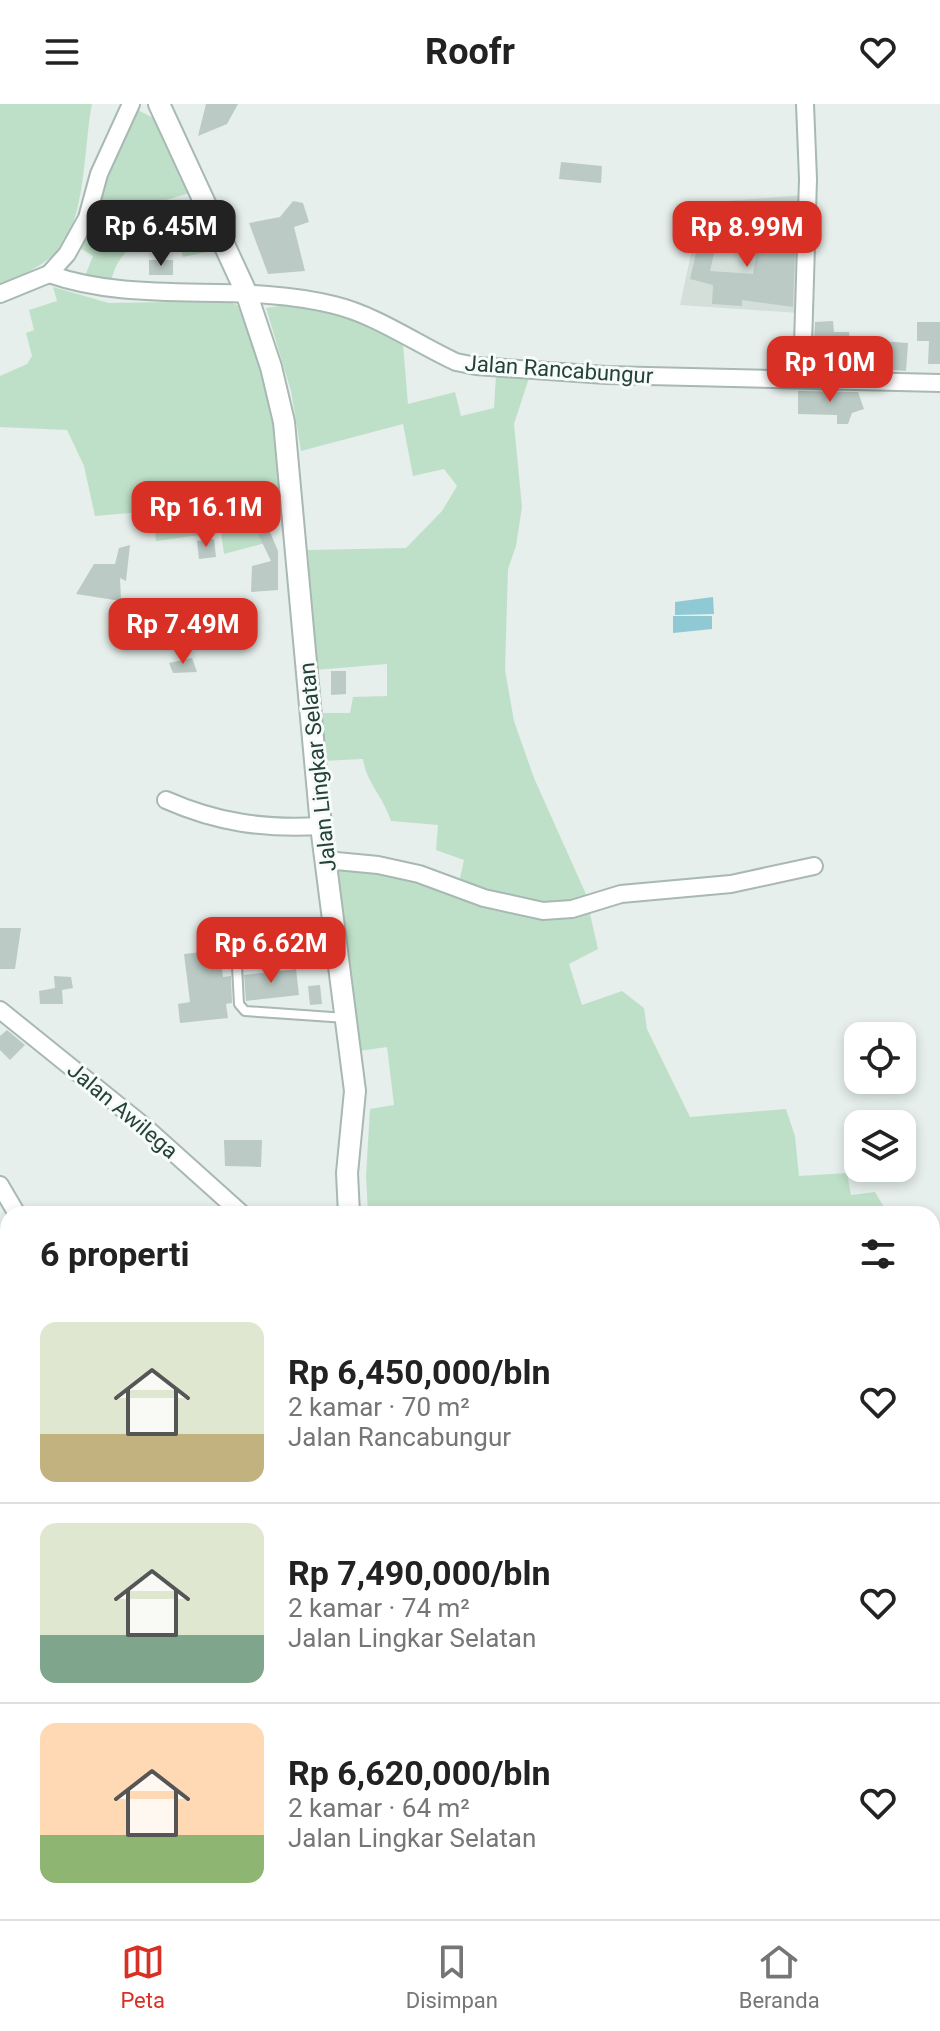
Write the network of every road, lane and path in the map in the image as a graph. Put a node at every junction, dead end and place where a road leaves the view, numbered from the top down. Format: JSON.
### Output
{"nodes":[{"id":1,"x":131,"y":104,"type":"edge"},
{"id":2,"x":159,"y":104,"type":"edge"},
{"id":3,"x":805,"y":104,"type":"edge"},
{"id":4,"x":49,"y":274,"type":"junction"},
{"id":5,"x":246,"y":292,"type":"junction"},
{"id":6,"x":0,"y":294,"type":"edge"},
{"id":7,"x":802,"y":378,"type":"junction"},
{"id":8,"x":940,"y":383,"type":"edge"},
{"id":9,"x":166,"y":800,"type":"dead end"},
{"id":10,"x":321,"y":826,"type":"junction"},
{"id":11,"x":326,"y":860,"type":"junction"},
{"id":12,"x":814,"y":866,"type":"dead end"},
{"id":13,"x":338,"y":955,"type":"junction"},
{"id":14,"x":0,"y":1010,"type":"edge"},
{"id":15,"x":346,"y":1018,"type":"junction"},
{"id":16,"x":0,"y":1185,"type":"edge"},
{"id":17,"x":12,"y":1206,"type":"edge"},
{"id":18,"x":233,"y":1206,"type":"edge"},
{"id":19,"x":349,"y":1206,"type":"edge"}],
"edges":[{"from":1,"to":4,"type":"street"},
{"from":2,"to":5,"type":"street","name":"Jalan Lingkar Selatan"},
{"from":3,"to":7,"type":"street"},
{"from":4,"to":5,"type":"street","name":"Jalan Rancabungur"},
{"from":4,"to":6,"type":"street"},
{"from":5,"to":7,"type":"street","name":"Jalan Rancabungur"},
{"from":5,"to":10,"type":"street","name":"Jalan Lingkar Selatan"},
{"from":7,"to":8,"type":"street","name":"Jalan Rancabungur"},
{"from":9,"to":10,"type":"street"},
{"from":10,"to":11,"type":"street","name":"Jalan Lingkar Selatan"},
{"from":11,"to":12,"type":"street"},
{"from":11,"to":13,"type":"street","name":"Jalan Lingkar Selatan"},
{"from":13,"to":15,"type":"street","name":"Jalan Lingkar Selatan"},
{"from":13,"to":15,"type":"lane"},
{"from":14,"to":18,"type":"street","name":"Jalan Awilega"},
{"from":15,"to":19,"type":"street","name":"Jalan Lingkar Selatan"},
{"from":16,"to":17,"type":"street"}]}
